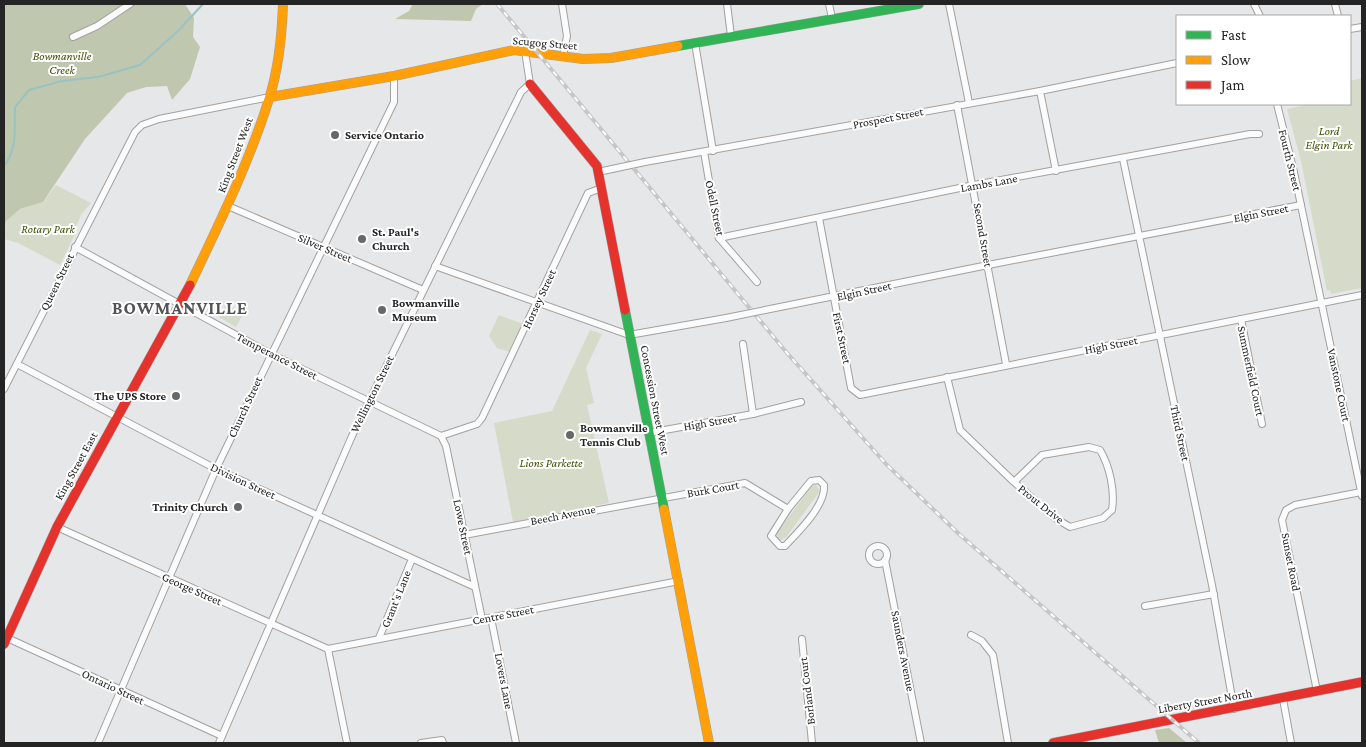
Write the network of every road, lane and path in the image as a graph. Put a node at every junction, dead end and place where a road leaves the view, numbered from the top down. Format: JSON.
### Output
{"nodes":[{"id":1,"x":130,"y":4,"type":"edge"},
{"id":2,"x":283,"y":4,"type":"edge"},
{"id":3,"x":562,"y":4,"type":"edge"},
{"id":4,"x":726,"y":4,"type":"edge"},
{"id":5,"x":829,"y":4,"type":"edge"},
{"id":6,"x":919,"y":4,"type":"edge"},
{"id":7,"x":950,"y":4,"type":"edge"},
{"id":8,"x":832,"y":18,"type":"junction"},
{"id":9,"x":731,"y":36,"type":"junction"},
{"id":10,"x":73,"y":37,"type":"dead end"},
{"id":11,"x":695,"y":43,"type":"junction"},
{"id":12,"x":525,"y":51,"type":"junction"},
{"id":13,"x":563,"y":56,"type":"junction"},
{"id":14,"x":1176,"y":63,"type":"edge"},
{"id":15,"x":394,"y":76,"type":"junction"},
{"id":16,"x":530,"y":84,"type":"junction"},
{"id":17,"x":1040,"y":91,"type":"junction"},
{"id":18,"x":270,"y":97,"type":"junction"},
{"id":19,"x":969,"y":103,"type":"junction"},
{"id":20,"x":957,"y":105,"type":"junction"},
{"id":21,"x":1277,"y":105,"type":"edge"},
{"id":22,"x":142,"y":125,"type":"joint"},
{"id":23,"x":1259,"y":134,"type":"dead end"},
{"id":24,"x":713,"y":151,"type":"junction"},
{"id":25,"x":704,"y":152,"type":"junction"},
{"id":26,"x":1122,"y":159,"type":"junction"},
{"id":27,"x":1056,"y":171,"type":"junction"},
{"id":28,"x":598,"y":172,"type":"junction"},
{"id":29,"x":974,"y":186,"type":"junction"},
{"id":30,"x":602,"y":188,"type":"junction"},
{"id":31,"x":1301,"y":205,"type":"junction"},
{"id":32,"x":228,"y":206,"type":"junction"},
{"id":33,"x":819,"y":218,"type":"junction"},
{"id":34,"x":1140,"y":236,"type":"junction"},
{"id":35,"x":719,"y":238,"type":"junction"},
{"id":36,"x":75,"y":247,"type":"junction"},
{"id":37,"x":323,"y":247,"type":"junction"},
{"id":38,"x":988,"y":265,"type":"junction"},
{"id":39,"x":435,"y":266,"type":"junction"},
{"id":40,"x":757,"y":282,"type":"dead end"},
{"id":41,"x":423,"y":290,"type":"junction"},
{"id":42,"x":1362,"y":295,"type":"edge"},
{"id":43,"x":834,"y":298,"type":"junction"},
{"id":44,"x":537,"y":302,"type":"junction"},
{"id":45,"x":1321,"y":304,"type":"junction"},
{"id":46,"x":180,"y":306,"type":"junction"},
{"id":47,"x":1241,"y":319,"type":"junction"},
{"id":48,"x":629,"y":336,"type":"junction"},
{"id":49,"x":1160,"y":336,"type":"junction"},
{"id":50,"x":743,"y":344,"type":"dead end"},
{"id":51,"x":271,"y":354,"type":"junction"},
{"id":52,"x":17,"y":364,"type":"junction"},
{"id":53,"x":1006,"y":364,"type":"junction"},
{"id":54,"x":947,"y":377,"type":"junction"},
{"id":55,"x":4,"y":389,"type":"edge"},
{"id":56,"x":860,"y":394,"type":"joint"},
{"id":57,"x":368,"y":402,"type":"junction"},
{"id":58,"x":801,"y":402,"type":"dead end"},
{"id":59,"x":753,"y":414,"type":"junction"},
{"id":60,"x":117,"y":418,"type":"junction"},
{"id":61,"x":1262,"y":424,"type":"dead end"},
{"id":62,"x":648,"y":433,"type":"junction"},
{"id":63,"x":441,"y":436,"type":"junction"},
{"id":64,"x":216,"y":469,"type":"junction"},
{"id":65,"x":1014,"y":482,"type":"junction"},
{"id":66,"x":1362,"y":494,"type":"edge"},
{"id":67,"x":662,"y":498,"type":"junction"},
{"id":68,"x":788,"y":509,"type":"junction"},
{"id":69,"x":317,"y":516,"type":"junction"},
{"id":70,"x":57,"y":527,"type":"junction"},
{"id":71,"x":464,"y":535,"type":"junction"},
{"id":72,"x":412,"y":559,"type":"junction"},
{"id":73,"x":885,"y":560,"type":"dead end"},
{"id":74,"x":168,"y":578,"type":"junction"},
{"id":75,"x":678,"y":581,"type":"junction"},
{"id":76,"x":475,"y":587,"type":"junction"},
{"id":77,"x":1214,"y":594,"type":"junction"},
{"id":78,"x":1145,"y":606,"type":"dead end"},
{"id":79,"x":491,"y":618,"type":"junction"},
{"id":80,"x":482,"y":619,"type":"junction"},
{"id":81,"x":270,"y":624,"type":"junction"},
{"id":82,"x":971,"y":635,"type":"dead end"},
{"id":83,"x":379,"y":638,"type":"junction"},
{"id":84,"x":5,"y":639,"type":"edge"},
{"id":85,"x":802,"y":640,"type":"dead end"},
{"id":86,"x":328,"y":649,"type":"junction"},
{"id":87,"x":1362,"y":682,"type":"edge"},
{"id":88,"x":120,"y":691,"type":"junction"},
{"id":89,"x":1317,"y":691,"type":"junction"},
{"id":90,"x":1283,"y":698,"type":"junction"},
{"id":91,"x":1234,"y":709,"type":"junction"},
{"id":92,"x":222,"y":736,"type":"junction"},
{"id":93,"x":98,"y":743,"type":"edge"},
{"id":94,"x":219,"y":743,"type":"edge"},
{"id":95,"x":347,"y":743,"type":"edge"},
{"id":96,"x":424,"y":743,"type":"edge"},
{"id":97,"x":443,"y":743,"type":"edge"},
{"id":98,"x":516,"y":743,"type":"edge"},
{"id":99,"x":709,"y":743,"type":"edge"},
{"id":100,"x":812,"y":743,"type":"edge"},
{"id":101,"x":921,"y":743,"type":"edge"},
{"id":102,"x":1008,"y":743,"type":"edge"},
{"id":103,"x":1053,"y":743,"type":"edge"},
{"id":104,"x":1290,"y":743,"type":"edge"}],
"edges":[{"from":1,"to":10,"type":"street"},
{"from":2,"to":18,"type":"street","name":"King Street West"},
{"from":3,"to":13,"type":"street"},
{"from":4,"to":9,"type":"street"},
{"from":5,"to":8,"type":"street"},
{"from":6,"to":8,"type":"street","name":"Scugog Street"},
{"from":7,"to":19,"type":"street"},
{"from":8,"to":9,"type":"street","name":"Scugog Street"},
{"from":9,"to":11,"type":"street","name":"Scugog Street"},
{"from":11,"to":13,"type":"street","name":"Scugog Street"},
{"from":11,"to":24,"type":"street"},
{"from":12,"to":13,"type":"street","name":"Scugog Street"},
{"from":12,"to":15,"type":"street","name":"Scugog Street"},
{"from":12,"to":16,"type":"street"},
{"from":14,"to":17,"type":"street","name":"Prospect Street"},
{"from":15,"to":18,"type":"street","name":"Scugog Street"},
{"from":15,"to":37,"type":"street","name":"Church Street"},
{"from":16,"to":28,"type":"street","name":"Concession Street West"},
{"from":16,"to":39,"type":"street","name":"Wellington Street"},
{"from":17,"to":19,"type":"street","name":"Prospect Street"},
{"from":17,"to":27,"type":"street"},
{"from":18,"to":22,"type":"street","name":"Scugog Street"},
{"from":18,"to":32,"type":"street","name":"King Street West"},
{"from":19,"to":20,"type":"street","name":"Prospect Street"},
{"from":20,"to":24,"type":"street","name":"Prospect Street"},
{"from":20,"to":29,"type":"street","name":"Second Street"},
{"from":21,"to":31,"type":"street","name":"Fourth Street"},
{"from":22,"to":36,"type":"street","name":"Queen Street"},
{"from":23,"to":26,"type":"street","name":"Lambs Lane"},
{"from":24,"to":25,"type":"street","name":"Prospect Street"},
{"from":25,"to":28,"type":"street","name":"Prospect Street","bridge":true},
{"from":25,"to":35,"type":"street","name":"Odell Street"},
{"from":26,"to":27,"type":"street","name":"Lambs Lane"},
{"from":26,"to":34,"type":"street","name":"Third Street"},
{"from":27,"to":29,"type":"street","name":"Lambs Lane"},
{"from":28,"to":30,"type":"street","name":"Concession Street West"},
{"from":29,"to":33,"type":"street","name":"Lambs Lane"},
{"from":29,"to":38,"type":"street","name":"Second Street"},
{"from":30,"to":44,"type":"street","name":"Horsey Street"},
{"from":30,"to":48,"type":"street","name":"Concession Street West"},
{"from":31,"to":34,"type":"street","name":"Elgin Street"},
{"from":31,"to":45,"type":"street","name":"Fourth Street"},
{"from":32,"to":37,"type":"street","name":"Silver Street"},
{"from":32,"to":46,"type":"street","name":"King Street West"},
{"from":33,"to":35,"type":"street","name":"Lambs Lane"},
{"from":33,"to":43,"type":"street","name":"First Street"},
{"from":34,"to":38,"type":"street","name":"Elgin Street"},
{"from":34,"to":49,"type":"street","name":"Third Street"},
{"from":35,"to":40,"type":"street","name":"Odell Street"},
{"from":36,"to":46,"type":"street","name":"Temperance Street"},
{"from":36,"to":52,"type":"street","name":"Queen Street"},
{"from":37,"to":41,"type":"street","name":"Silver Street"},
{"from":37,"to":51,"type":"street","name":"Church Street"},
{"from":38,"to":43,"type":"street","name":"Elgin Street"},
{"from":38,"to":53,"type":"street","name":"Second Street"},
{"from":39,"to":41,"type":"street","name":"Wellington Street"},
{"from":39,"to":44,"type":"street"},
{"from":41,"to":57,"type":"street","name":"Wellington Street"},
{"from":42,"to":45,"type":"street","name":"High Street"},
{"from":43,"to":48,"type":"street","name":"Elgin Street","bridge":true},
{"from":43,"to":56,"type":"street","name":"First Street"},
{"from":44,"to":48,"type":"street"},
{"from":44,"to":63,"type":"street","name":"Horsey Street"},
{"from":45,"to":47,"type":"street","name":"High Street"},
{"from":45,"to":66,"type":"street","name":"Vanstone Court"},
{"from":46,"to":51,"type":"street","name":"Temperance Street"},
{"from":46,"to":60,"type":"street","name":"King Street East"},
{"from":47,"to":49,"type":"street","name":"High Street"},
{"from":47,"to":61,"type":"street","name":"Summerfield Court"},
{"from":48,"to":62,"type":"street","name":"Concession Street West"},
{"from":49,"to":53,"type":"street","name":"High Street"},
{"from":49,"to":77,"type":"street","name":"Third Street"},
{"from":50,"to":59,"type":"street"},
{"from":51,"to":57,"type":"street","name":"Temperance Street"},
{"from":51,"to":64,"type":"street","name":"Church Street"},
{"from":52,"to":55,"type":"street","name":"Queen Street"},
{"from":52,"to":60,"type":"street","name":"Division Street"},
{"from":53,"to":54,"type":"street","name":"High Street"},
{"from":54,"to":56,"type":"street","name":"High Street"},
{"from":54,"to":65,"type":"street","name":"Prout Drive"},
{"from":57,"to":63,"type":"street","name":"Temperance Street"},
{"from":57,"to":69,"type":"street","name":"Wellington Street"},
{"from":58,"to":59,"type":"street","name":"High Street"},
{"from":59,"to":62,"type":"street","name":"High Street"},
{"from":60,"to":64,"type":"street","name":"Division Street"},
{"from":60,"to":70,"type":"street","name":"King Street East"},
{"from":62,"to":67,"type":"street","name":"Concession Street West"},
{"from":63,"to":71,"type":"street","name":"Lowe Street"},
{"from":64,"to":69,"type":"street","name":"Division Street"},
{"from":64,"to":74,"type":"street","name":"Church Street"},
{"from":65,"to":65,"type":"street","name":"Prout Drive"},
{"from":66,"to":89,"type":"street","name":"Sunset Road"},
{"from":67,"to":68,"type":"street","name":"Burk Court"},
{"from":67,"to":71,"type":"street","name":"Beech Avenue"},
{"from":67,"to":75,"type":"street","name":"Concession Street West"},
{"from":68,"to":68,"type":"street"},
{"from":69,"to":72,"type":"street","name":"Division Street"},
{"from":69,"to":81,"type":"street","name":"Wellington Street"},
{"from":70,"to":74,"type":"street","name":"George Street"},
{"from":70,"to":84,"type":"street","name":"King Street East"},
{"from":71,"to":76,"type":"street","name":"Lowe Street"},
{"from":72,"to":76,"type":"street","name":"Division Street"},
{"from":72,"to":83,"type":"street","name":"Grant's Lane"},
{"from":73,"to":101,"type":"street","name":"Saunders Avenue"},
{"from":74,"to":81,"type":"street","name":"George Street"},
{"from":74,"to":88,"type":"street","name":"Church Street"},
{"from":75,"to":79,"type":"street","name":"Centre Street"},
{"from":75,"to":99,"type":"street","name":"Concession Street West"},
{"from":76,"to":80,"type":"street","name":"Lowe Street"},
{"from":77,"to":78,"type":"street"},
{"from":77,"to":91,"type":"street","name":"Third Street"},
{"from":79,"to":80,"type":"street","name":"Centre Street"},
{"from":79,"to":98,"type":"street","name":"Lovers Lane"},
{"from":80,"to":83,"type":"street","name":"Centre Street"},
{"from":81,"to":86,"type":"street","name":"George Street"},
{"from":81,"to":92,"type":"street","name":"Wellington Street"},
{"from":82,"to":102,"type":"street"},
{"from":83,"to":86,"type":"street","name":"Centre Street"},
{"from":84,"to":88,"type":"street","name":"Ontario Street"},
{"from":85,"to":100,"type":"street","name":"Borland Court"},
{"from":86,"to":95,"type":"street"},
{"from":87,"to":89,"type":"street","name":"Liberty Street North"},
{"from":88,"to":92,"type":"street","name":"Ontario Street"},
{"from":88,"to":93,"type":"street","name":"Church Street"},
{"from":89,"to":90,"type":"street","name":"Liberty Street North"},
{"from":90,"to":91,"type":"street","name":"Liberty Street North"},
{"from":90,"to":104,"type":"street"},
{"from":91,"to":103,"type":"street","name":"Liberty Street North"},
{"from":92,"to":94,"type":"street","name":"Wellington Street"},
{"from":96,"to":97,"type":"street"}]}
